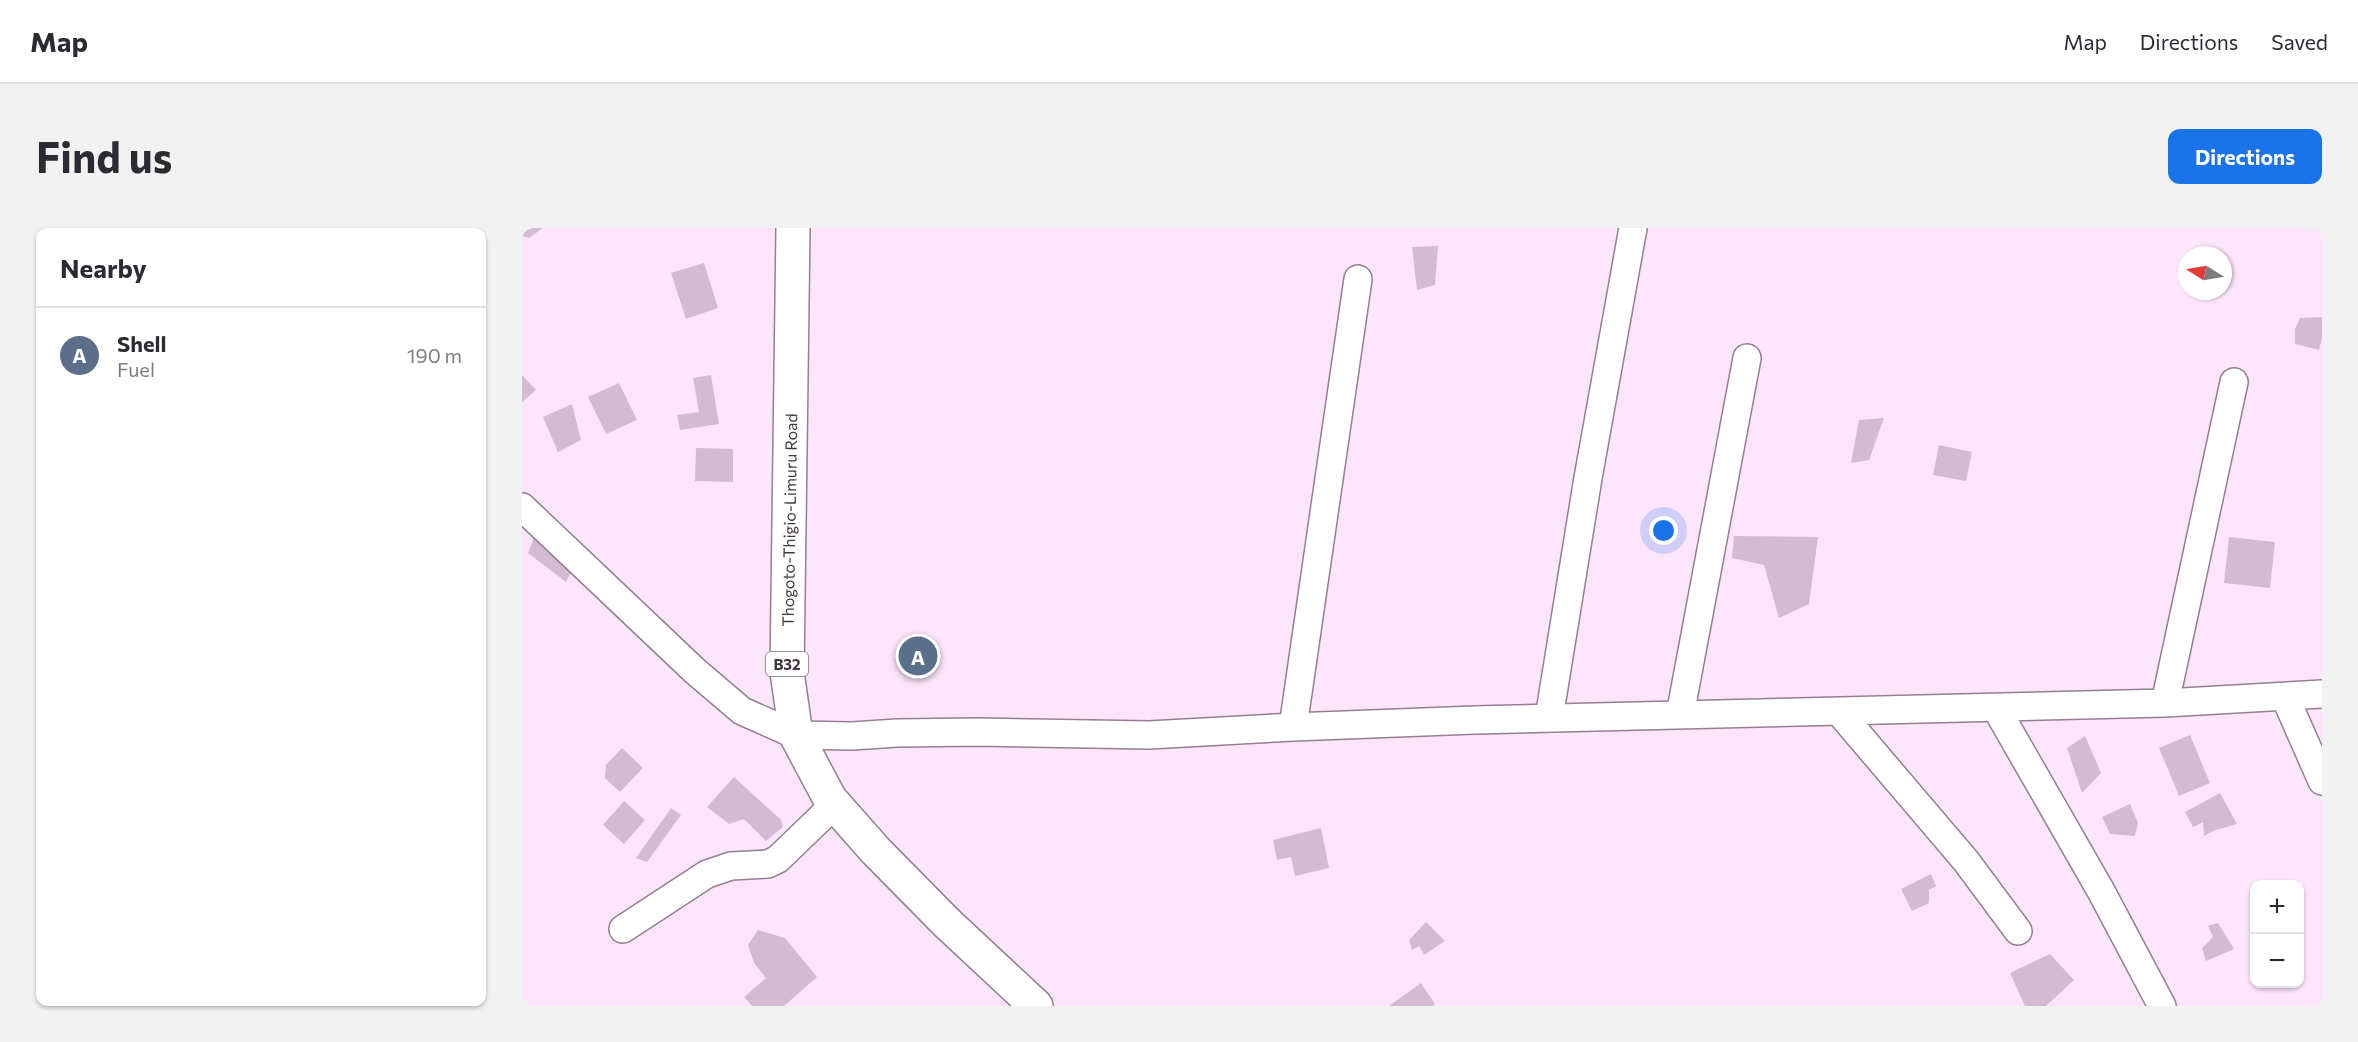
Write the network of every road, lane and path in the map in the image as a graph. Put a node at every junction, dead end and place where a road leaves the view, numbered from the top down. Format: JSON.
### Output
{"nodes":[{"id":1,"x":793,"y":228,"type":"edge"},
{"id":2,"x":1633,"y":228,"type":"edge"},
{"id":3,"x":1358,"y":279,"type":"dead end"},
{"id":4,"x":1747,"y":358,"type":"dead end"},
{"id":5,"x":2234,"y":382,"type":"dead end"},
{"id":6,"x":522,"y":507,"type":"edge"},
{"id":7,"x":2322,"y":694,"type":"edge"},
{"id":8,"x":2285,"y":698,"type":"junction"},
{"id":9,"x":2165,"y":704,"type":"junction"},
{"id":10,"x":1996,"y":708,"type":"junction"},
{"id":11,"x":1840,"y":712,"type":"junction"},
{"id":12,"x":1680,"y":716,"type":"junction"},
{"id":13,"x":1549,"y":718,"type":"junction"},
{"id":14,"x":1293,"y":727,"type":"junction"},
{"id":15,"x":796,"y":735,"type":"junction"},
{"id":16,"x":2322,"y":781,"type":"edge"},
{"id":17,"x":835,"y":804,"type":"junction"},
{"id":18,"x":623,"y":929,"type":"dead end"},
{"id":19,"x":2018,"y":931,"type":"dead end"},
{"id":20,"x":1036,"y":1006,"type":"edge"},
{"id":21,"x":2162,"y":1006,"type":"edge"}],
"edges":[{"from":1,"to":15,"type":"highway","name":"Thogoto-Thigio-Limuru Road","number":"B32"},
{"from":2,"to":13,"type":"street"},
{"from":3,"to":14,"type":"street"},
{"from":4,"to":12,"type":"street"},
{"from":5,"to":9,"type":"street"},
{"from":6,"to":15,"type":"street"},
{"from":7,"to":8,"type":"street"},
{"from":8,"to":9,"type":"street"},
{"from":8,"to":16,"type":"street"},
{"from":9,"to":10,"type":"street"},
{"from":10,"to":11,"type":"street"},
{"from":10,"to":21,"type":"street"},
{"from":11,"to":12,"type":"street"},
{"from":11,"to":19,"type":"street"},
{"from":12,"to":13,"type":"street"},
{"from":13,"to":14,"type":"street"},
{"from":14,"to":15,"type":"street"},
{"from":15,"to":17,"type":"highway","name":"Thogoto-Thigio-Limuru Road","number":"B32"},
{"from":17,"to":18,"type":"street"},
{"from":17,"to":20,"type":"highway","name":"Thogoto-Thigio-Limuru Road","number":"B32"}]}
